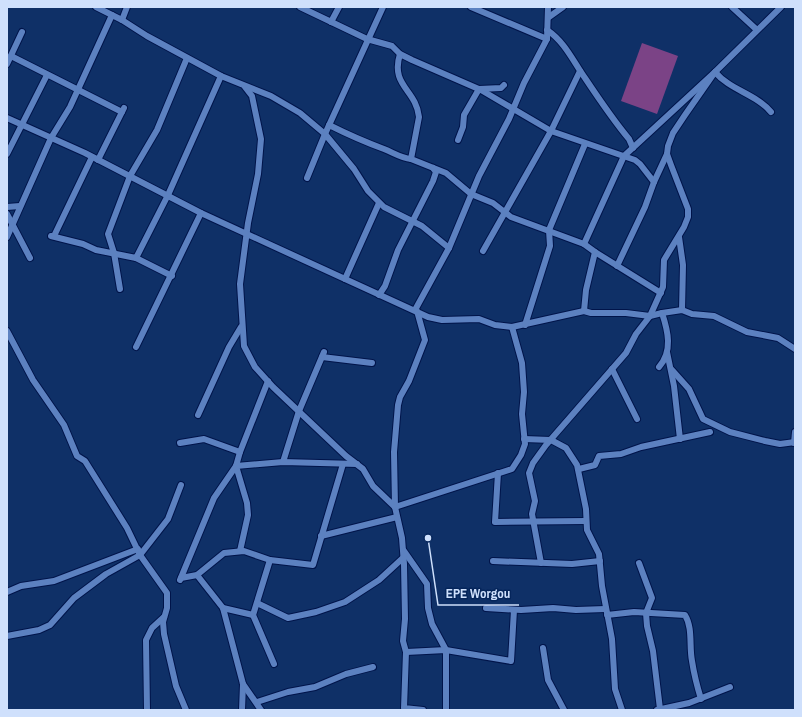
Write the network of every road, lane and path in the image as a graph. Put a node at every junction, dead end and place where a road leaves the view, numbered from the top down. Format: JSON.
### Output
{"nodes":[{"id":1,"x":96,"y":7,"type":"edge"},
{"id":2,"x":128,"y":7,"type":"edge"},
{"id":3,"x":300,"y":7,"type":"edge"},
{"id":4,"x":339,"y":7,"type":"edge"},
{"id":5,"x":383,"y":7,"type":"edge"},
{"id":6,"x":471,"y":7,"type":"edge"},
{"id":7,"x":548,"y":7,"type":"edge"},
{"id":8,"x":563,"y":7,"type":"edge"},
{"id":9,"x":732,"y":7,"type":"edge"},
{"id":10,"x":781,"y":7,"type":"edge"},
{"id":11,"x":112,"y":15,"type":"junction"},
{"id":12,"x":548,"y":17,"type":"junction"},
{"id":13,"x":122,"y":20,"type":"junction"},
{"id":14,"x":331,"y":22,"type":"junction"},
{"id":15,"x":547,"y":30,"type":"junction"},
{"id":16,"x":757,"y":30,"type":"junction"},
{"id":17,"x":22,"y":32,"type":"dead end"},
{"id":18,"x":367,"y":39,"type":"junction"},
{"id":19,"x":547,"y":39,"type":"junction"},
{"id":20,"x":400,"y":54,"type":"junction"},
{"id":21,"x":11,"y":56,"type":"junction"},
{"id":22,"x":187,"y":58,"type":"junction"},
{"id":23,"x":7,"y":64,"type":"edge"},
{"id":24,"x":580,"y":71,"type":"junction"},
{"id":25,"x":715,"y":72,"type":"junction"},
{"id":26,"x":47,"y":75,"type":"junction"},
{"id":27,"x":222,"y":76,"type":"junction"},
{"id":28,"x":504,"y":85,"type":"dead end"},
{"id":29,"x":245,"y":87,"type":"junction"},
{"id":30,"x":479,"y":89,"type":"junction"},
{"id":31,"x":78,"y":90,"type":"junction"},
{"id":32,"x":513,"y":110,"type":"junction"},
{"id":33,"x":771,"y":112,"type":"dead end"},
{"id":34,"x":7,"y":118,"type":"edge"},
{"id":35,"x":22,"y":125,"type":"junction"},
{"id":36,"x":329,"y":125,"type":"junction"},
{"id":37,"x":551,"y":131,"type":"junction"},
{"id":38,"x":325,"y":134,"type":"junction"},
{"id":39,"x":51,"y":138,"type":"junction"},
{"id":40,"x":458,"y":140,"type":"dead end"},
{"id":41,"x":585,"y":144,"type":"junction"},
{"id":42,"x":633,"y":148,"type":"junction"},
{"id":43,"x":7,"y":154,"type":"edge"},
{"id":44,"x":667,"y":154,"type":"junction"},
{"id":45,"x":624,"y":156,"type":"junction"},
{"id":46,"x":95,"y":159,"type":"junction"},
{"id":47,"x":411,"y":159,"type":"junction"},
{"id":48,"x":433,"y":168,"type":"junction"},
{"id":49,"x":130,"y":176,"type":"junction"},
{"id":50,"x":308,"y":178,"type":"dead end"},
{"id":51,"x":654,"y":182,"type":"junction"},
{"id":52,"x":471,"y":194,"type":"junction"},
{"id":53,"x":168,"y":195,"type":"junction"},
{"id":54,"x":379,"y":203,"type":"junction"},
{"id":55,"x":20,"y":206,"type":"junction"},
{"id":56,"x":7,"y":207,"type":"edge"},
{"id":57,"x":201,"y":213,"type":"junction"},
{"id":58,"x":505,"y":213,"type":"junction"},
{"id":59,"x":7,"y":214,"type":"edge"},
{"id":60,"x":413,"y":222,"type":"junction"},
{"id":61,"x":13,"y":225,"type":"junction"},
{"id":62,"x":550,"y":230,"type":"junction"},
{"id":63,"x":247,"y":234,"type":"junction"},
{"id":64,"x":7,"y":237,"type":"edge"},
{"id":65,"x":679,"y":237,"type":"junction"},
{"id":66,"x":584,"y":244,"type":"junction"},
{"id":67,"x":449,"y":248,"type":"junction"},
{"id":68,"x":483,"y":251,"type":"dead end"},
{"id":69,"x":595,"y":252,"type":"junction"},
{"id":70,"x":114,"y":253,"type":"junction"},
{"id":71,"x":30,"y":258,"type":"dead end"},
{"id":72,"x":136,"y":258,"type":"junction"},
{"id":73,"x":617,"y":266,"type":"junction"},
{"id":74,"x":172,"y":276,"type":"junction"},
{"id":75,"x":345,"y":279,"type":"junction"},
{"id":76,"x":120,"y":289,"type":"dead end"},
{"id":77,"x":661,"y":294,"type":"junction"},
{"id":78,"x":379,"y":295,"type":"junction"},
{"id":79,"x":416,"y":310,"type":"junction"},
{"id":80,"x":682,"y":310,"type":"junction"},
{"id":81,"x":584,"y":311,"type":"junction"},
{"id":82,"x":662,"y":313,"type":"junction"},
{"id":83,"x":650,"y":316,"type":"junction"},
{"id":84,"x":525,"y":324,"type":"junction"},
{"id":85,"x":241,"y":327,"type":"junction"},
{"id":86,"x":512,"y":327,"type":"junction"},
{"id":87,"x":7,"y":331,"type":"edge"},
{"id":88,"x":136,"y":347,"type":"dead end"},
{"id":89,"x":795,"y":349,"type":"edge"},
{"id":90,"x":667,"y":352,"type":"junction"},
{"id":91,"x":372,"y":363,"type":"dead end"},
{"id":92,"x":659,"y":367,"type":"dead end"},
{"id":93,"x":612,"y":369,"type":"junction"},
{"id":94,"x":672,"y":370,"type":"junction"},
{"id":95,"x":268,"y":381,"type":"junction"},
{"id":96,"x":299,"y":411,"type":"junction"},
{"id":97,"x":198,"y":415,"type":"dead end"},
{"id":98,"x":637,"y":418,"type":"dead end"},
{"id":99,"x":710,"y":432,"type":"dead end"},
{"id":100,"x":795,"y":432,"type":"edge"},
{"id":101,"x":524,"y":439,"type":"junction"},
{"id":102,"x":680,"y":439,"type":"junction"},
{"id":103,"x":552,"y":440,"type":"junction"},
{"id":104,"x":180,"y":442,"type":"dead end"},
{"id":105,"x":795,"y":442,"type":"edge"},
{"id":106,"x":240,"y":452,"type":"junction"},
{"id":107,"x":284,"y":462,"type":"junction"},
{"id":108,"x":342,"y":464,"type":"junction"},
{"id":109,"x":357,"y":464,"type":"junction"},
{"id":110,"x":236,"y":466,"type":"junction"},
{"id":111,"x":579,"y":469,"type":"junction"},
{"id":112,"x":498,"y":473,"type":"junction"},
{"id":113,"x":181,"y":485,"type":"dead end"},
{"id":114,"x":395,"y":507,"type":"junction"},
{"id":115,"x":397,"y":517,"type":"junction"},
{"id":116,"x":533,"y":521,"type":"junction"},
{"id":117,"x":586,"y":521,"type":"junction"},
{"id":118,"x":321,"y":536,"type":"junction"},
{"id":119,"x":403,"y":549,"type":"junction"},
{"id":120,"x":240,"y":551,"type":"junction"},
{"id":121,"x":139,"y":552,"type":"junction"},
{"id":122,"x":404,"y":557,"type":"junction"},
{"id":123,"x":270,"y":560,"type":"junction"},
{"id":124,"x":493,"y":561,"type":"dead end"},
{"id":125,"x":600,"y":561,"type":"junction"},
{"id":126,"x":541,"y":563,"type":"junction"},
{"id":127,"x":639,"y":563,"type":"dead end"},
{"id":128,"x":197,"y":575,"type":"junction"},
{"id":129,"x":7,"y":592,"type":"edge"},
{"id":130,"x":257,"y":603,"type":"junction"},
{"id":131,"x":223,"y":608,"type":"junction"},
{"id":132,"x":486,"y":608,"type":"dead end"},
{"id":133,"x":514,"y":610,"type":"junction"},
{"id":134,"x":606,"y":612,"type":"junction"},
{"id":135,"x":646,"y":613,"type":"junction"},
{"id":136,"x":253,"y":615,"type":"junction"},
{"id":137,"x":164,"y":617,"type":"junction"},
{"id":138,"x":7,"y":636,"type":"edge"},
{"id":139,"x":543,"y":648,"type":"dead end"},
{"id":140,"x":446,"y":650,"type":"junction"},
{"id":141,"x":406,"y":652,"type":"junction"},
{"id":142,"x":274,"y":664,"type":"dead end"},
{"id":143,"x":373,"y":667,"type":"dead end"},
{"id":144,"x":243,"y":684,"type":"junction"},
{"id":145,"x":730,"y":687,"type":"dead end"},
{"id":146,"x":700,"y":699,"type":"junction"},
{"id":147,"x":257,"y":702,"type":"junction"},
{"id":148,"x":147,"y":710,"type":"edge"},
{"id":149,"x":186,"y":710,"type":"edge"},
{"id":150,"x":242,"y":710,"type":"edge"},
{"id":151,"x":261,"y":710,"type":"edge"},
{"id":152,"x":423,"y":710,"type":"edge"},
{"id":153,"x":446,"y":710,"type":"edge"},
{"id":154,"x":564,"y":710,"type":"edge"},
{"id":155,"x":622,"y":710,"type":"edge"},
{"id":156,"x":658,"y":710,"type":"edge"}],
"edges":[{"from":1,"to":11,"type":"street"},
{"from":2,"to":13,"type":"street"},
{"from":3,"to":14,"type":"street"},
{"from":4,"to":14,"type":"street"},
{"from":5,"to":18,"type":"street"},
{"from":6,"to":19,"type":"street"},
{"from":7,"to":12,"type":"street"},
{"from":8,"to":12,"type":"street"},
{"from":9,"to":16,"type":"street"},
{"from":10,"to":16,"type":"street"},
{"from":11,"to":13,"type":"street"},
{"from":11,"to":31,"type":"street"},
{"from":12,"to":15,"type":"street"},
{"from":13,"to":22,"type":"street"},
{"from":14,"to":18,"type":"street"},
{"from":15,"to":19,"type":"street"},
{"from":15,"to":24,"type":"street"},
{"from":16,"to":25,"type":"street"},
{"from":17,"to":21,"type":"street"},
{"from":18,"to":20,"type":"street"},
{"from":18,"to":36,"type":"street"},
{"from":19,"to":32,"type":"street"},
{"from":20,"to":30,"type":"street"},
{"from":20,"to":47,"type":"street"},
{"from":21,"to":23,"type":"street"},
{"from":21,"to":26,"type":"street"},
{"from":22,"to":27,"type":"street"},
{"from":22,"to":49,"type":"street"},
{"from":24,"to":37,"type":"street"},
{"from":24,"to":42,"type":"street"},
{"from":25,"to":33,"type":"street"},
{"from":25,"to":42,"type":"street"},
{"from":25,"to":44,"type":"street"},
{"from":26,"to":31,"type":"street"},
{"from":26,"to":35,"type":"street"},
{"from":27,"to":29,"type":"street"},
{"from":27,"to":53,"type":"street"},
{"from":28,"to":30,"type":"street"},
{"from":29,"to":38,"type":"street"},
{"from":29,"to":63,"type":"street"},
{"from":30,"to":32,"type":"street"},
{"from":30,"to":40,"type":"street"},
{"from":31,"to":39,"type":"street"},
{"from":31,"to":46,"type":"street"},
{"from":32,"to":37,"type":"street"},
{"from":32,"to":52,"type":"street"},
{"from":34,"to":35,"type":"street"},
{"from":35,"to":39,"type":"street"},
{"from":35,"to":43,"type":"street"},
{"from":36,"to":38,"type":"street"},
{"from":36,"to":47,"type":"street"},
{"from":37,"to":41,"type":"street"},
{"from":37,"to":58,"type":"street"},
{"from":38,"to":50,"type":"street"},
{"from":38,"to":54,"type":"street"},
{"from":39,"to":46,"type":"street"},
{"from":39,"to":55,"type":"street"},
{"from":41,"to":45,"type":"street"},
{"from":41,"to":62,"type":"street"},
{"from":42,"to":45,"type":"street"},
{"from":44,"to":51,"type":"street"},
{"from":44,"to":65,"type":"street"},
{"from":45,"to":51,"type":"street"},
{"from":45,"to":66,"type":"street"},
{"from":46,"to":49,"type":"street"},
{"from":46,"to":70,"type":"street"},
{"from":47,"to":48,"type":"street"},
{"from":48,"to":52,"type":"street"},
{"from":48,"to":60,"type":"street"},
{"from":49,"to":53,"type":"street"},
{"from":49,"to":70,"type":"street"},
{"from":51,"to":73,"type":"street"},
{"from":52,"to":58,"type":"street"},
{"from":52,"to":67,"type":"street"},
{"from":53,"to":57,"type":"street"},
{"from":53,"to":72,"type":"street"},
{"from":54,"to":60,"type":"street"},
{"from":54,"to":75,"type":"street"},
{"from":55,"to":56,"type":"street"},
{"from":55,"to":61,"type":"street"},
{"from":57,"to":63,"type":"street"},
{"from":57,"to":74,"type":"street"},
{"from":58,"to":62,"type":"street"},
{"from":58,"to":68,"type":"street"},
{"from":59,"to":61,"type":"street"},
{"from":60,"to":67,"type":"street"},
{"from":60,"to":78,"type":"street"},
{"from":61,"to":64,"type":"street"},
{"from":61,"to":71,"type":"street"},
{"from":62,"to":66,"type":"street"},
{"from":62,"to":84,"type":"street"},
{"from":63,"to":75,"type":"street"},
{"from":63,"to":85,"type":"street"},
{"from":65,"to":77,"type":"street"},
{"from":65,"to":80,"type":"street"},
{"from":66,"to":69,"type":"street"},
{"from":67,"to":79,"type":"street"},
{"from":69,"to":73,"type":"street"},
{"from":69,"to":81,"type":"street"},
{"from":70,"to":72,"type":"street"},
{"from":70,"to":76,"type":"street"},
{"from":72,"to":74,"type":"street"},
{"from":73,"to":77,"type":"street"},
{"from":74,"to":88,"type":"street"},
{"from":75,"to":78,"type":"street"},
{"from":77,"to":83,"type":"street"},
{"from":78,"to":79,"type":"street"},
{"from":79,"to":86,"type":"street"},
{"from":79,"to":114,"type":"street"},
{"from":80,"to":82,"type":"street"},
{"from":80,"to":89,"type":"street"},
{"from":81,"to":83,"type":"street"},
{"from":81,"to":84,"type":"street"},
{"from":82,"to":83,"type":"street"},
{"from":82,"to":90,"type":"street"},
{"from":83,"to":93,"type":"street"},
{"from":84,"to":86,"type":"street"},
{"from":85,"to":95,"type":"street"},
{"from":85,"to":97,"type":"street"},
{"from":86,"to":101,"type":"street"},
{"from":87,"to":121,"type":"street"},
{"from":90,"to":92,"type":"street"},
{"from":90,"to":94,"type":"street"},
{"from":91,"to":96,"type":"street"},
{"from":93,"to":98,"type":"street"},
{"from":93,"to":103,"type":"street"},
{"from":94,"to":102,"type":"street"},
{"from":94,"to":105,"type":"street"},
{"from":95,"to":96,"type":"street"},
{"from":95,"to":106,"type":"street"},
{"from":96,"to":107,"type":"street"},
{"from":96,"to":109,"type":"street"},
{"from":99,"to":102,"type":"street"},
{"from":100,"to":105,"type":"street"},
{"from":101,"to":103,"type":"street"},
{"from":101,"to":112,"type":"street"},
{"from":102,"to":111,"type":"street"},
{"from":103,"to":111,"type":"street"},
{"from":103,"to":116,"type":"street"},
{"from":104,"to":106,"type":"street"},
{"from":106,"to":110,"type":"street"},
{"from":107,"to":108,"type":"street"},
{"from":107,"to":110,"type":"street"},
{"from":108,"to":109,"type":"street"},
{"from":108,"to":118,"type":"street"},
{"from":109,"to":114,"type":"street"},
{"from":110,"to":120,"type":"street"},
{"from":110,"to":128,"type":"street"},
{"from":111,"to":117,"type":"street"},
{"from":112,"to":114,"type":"street"},
{"from":112,"to":116,"type":"street"},
{"from":113,"to":121,"type":"street"},
{"from":114,"to":115,"type":"street"},
{"from":115,"to":118,"type":"street"},
{"from":115,"to":119,"type":"street"},
{"from":116,"to":117,"type":"street"},
{"from":116,"to":126,"type":"street"},
{"from":117,"to":125,"type":"street"},
{"from":118,"to":123,"type":"street"},
{"from":119,"to":122,"type":"street"},
{"from":119,"to":140,"type":"street"},
{"from":120,"to":123,"type":"street"},
{"from":120,"to":128,"type":"street"},
{"from":121,"to":129,"type":"street"},
{"from":121,"to":137,"type":"street"},
{"from":121,"to":138,"type":"street"},
{"from":122,"to":130,"type":"street"},
{"from":122,"to":141,"type":"street"},
{"from":123,"to":130,"type":"street"},
{"from":124,"to":126,"type":"street"},
{"from":125,"to":126,"type":"street"},
{"from":125,"to":134,"type":"street"},
{"from":127,"to":135,"type":"street"},
{"from":128,"to":131,"type":"street"},
{"from":130,"to":136,"type":"street"},
{"from":131,"to":136,"type":"street"},
{"from":131,"to":144,"type":"street"},
{"from":132,"to":133,"type":"street"},
{"from":133,"to":134,"type":"street"},
{"from":133,"to":140,"type":"street"},
{"from":134,"to":135,"type":"street"},
{"from":134,"to":155,"type":"street"},
{"from":135,"to":146,"type":"street"},
{"from":135,"to":156,"type":"street"},
{"from":136,"to":142,"type":"street"},
{"from":137,"to":148,"type":"street"},
{"from":137,"to":149,"type":"street"},
{"from":139,"to":154,"type":"street"},
{"from":140,"to":141,"type":"street"},
{"from":140,"to":153,"type":"street"},
{"from":141,"to":152,"type":"street"},
{"from":143,"to":147,"type":"street"},
{"from":144,"to":147,"type":"street"},
{"from":144,"to":150,"type":"street"},
{"from":145,"to":146,"type":"street"},
{"from":146,"to":156,"type":"street"},
{"from":147,"to":151,"type":"street"}]}
